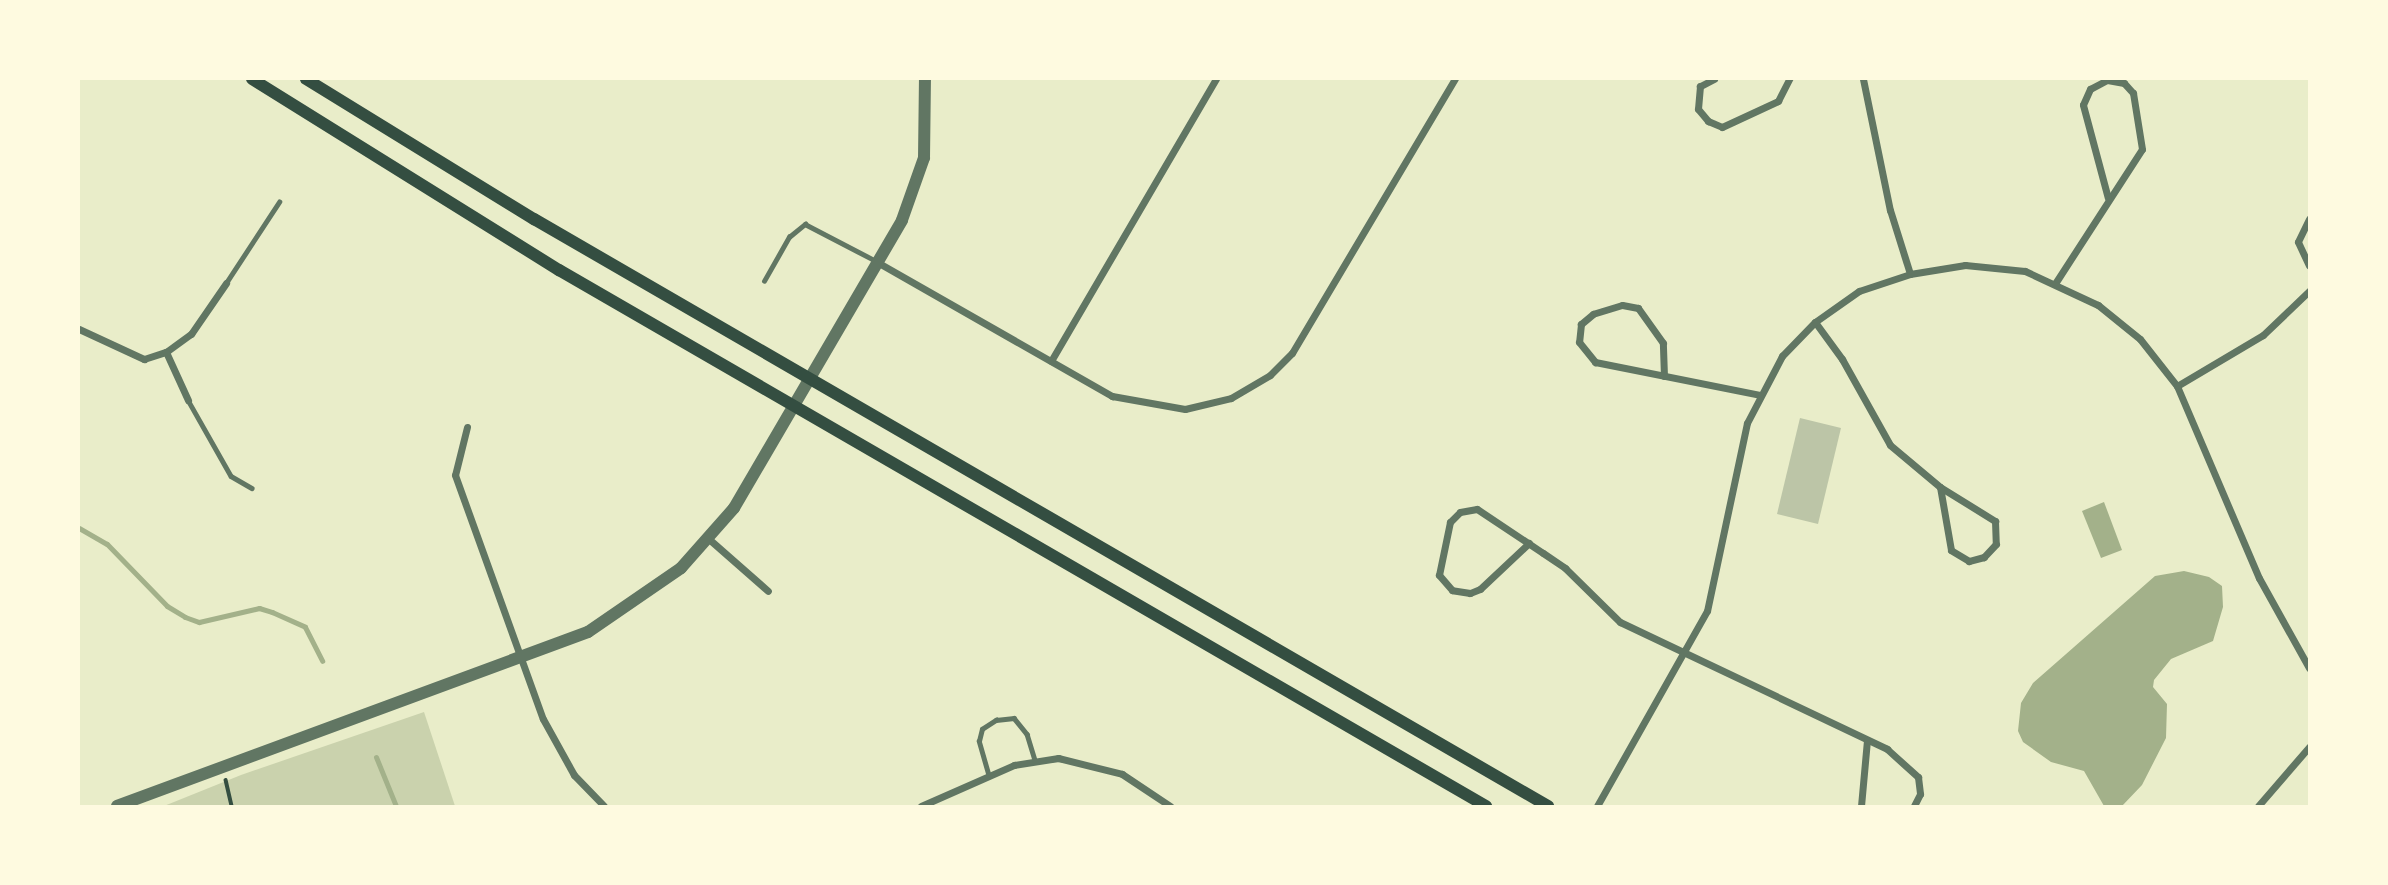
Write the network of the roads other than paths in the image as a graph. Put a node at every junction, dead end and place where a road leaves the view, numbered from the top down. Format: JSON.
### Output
{"nodes":[{"id":1,"x":252,"y":79,"type":"edge"},
{"id":2,"x":306,"y":79,"type":"edge"},
{"id":3,"x":925,"y":79,"type":"edge"},
{"id":4,"x":1216,"y":79,"type":"edge"},
{"id":5,"x":1455,"y":79,"type":"edge"},
{"id":6,"x":1714,"y":79,"type":"edge"},
{"id":7,"x":1788,"y":79,"type":"edge"},
{"id":8,"x":1863,"y":79,"type":"edge"},
{"id":9,"x":2117,"y":79,"type":"edge"},
{"id":10,"x":2108,"y":198,"type":"junction"},
{"id":11,"x":279,"y":202,"type":"dead end"},
{"id":12,"x":2309,"y":219,"type":"edge"},
{"id":13,"x":877,"y":261,"type":"junction"},
{"id":14,"x":2309,"y":266,"type":"edge"},
{"id":15,"x":1910,"y":274,"type":"junction"},
{"id":16,"x":764,"y":281,"type":"dead end"},
{"id":17,"x":2056,"y":282,"type":"junction"},
{"id":18,"x":226,"y":283,"type":"joint"},
{"id":19,"x":2309,"y":291,"type":"edge"},
{"id":20,"x":1815,"y":322,"type":"junction"},
{"id":21,"x":79,"y":329,"type":"edge"},
{"id":22,"x":166,"y":352,"type":"junction"},
{"id":23,"x":1051,"y":361,"type":"junction"},
{"id":24,"x":1664,"y":376,"type":"junction"},
{"id":25,"x":811,"y":380,"type":"junction"},
{"id":26,"x":2177,"y":386,"type":"junction"},
{"id":27,"x":1760,"y":395,"type":"junction"},
{"id":28,"x":188,"y":400,"type":"joint"},
{"id":29,"x":796,"y":406,"type":"junction"},
{"id":30,"x":467,"y":427,"type":"dead end"},
{"id":31,"x":1940,"y":487,"type":"junction"},
{"id":32,"x":251,"y":488,"type":"dead end"},
{"id":33,"x":710,"y":540,"type":"junction"},
{"id":34,"x":1529,"y":543,"type":"junction"},
{"id":35,"x":768,"y":591,"type":"dead end"},
{"id":36,"x":1686,"y":655,"type":"junction"},
{"id":37,"x":523,"y":658,"type":"junction"},
{"id":38,"x":2309,"y":668,"type":"edge"},
{"id":39,"x":1867,"y":740,"type":"junction"},
{"id":40,"x":2309,"y":747,"type":"edge"},
{"id":41,"x":1035,"y":761,"type":"junction"},
{"id":42,"x":989,"y":776,"type":"junction"},
{"id":43,"x":117,"y":806,"type":"edge"},
{"id":44,"x":604,"y":806,"type":"edge"},
{"id":45,"x":921,"y":806,"type":"edge"},
{"id":46,"x":1170,"y":806,"type":"edge"},
{"id":47,"x":1486,"y":806,"type":"edge"},
{"id":48,"x":1548,"y":806,"type":"edge"},
{"id":49,"x":1597,"y":806,"type":"edge"},
{"id":50,"x":1861,"y":806,"type":"edge"},
{"id":51,"x":1914,"y":806,"type":"edge"},
{"id":52,"x":2258,"y":806,"type":"edge"}],
"edges":[{"from":1,"to":29,"type":"main road"},
{"from":2,"to":25,"type":"main road"},
{"from":3,"to":13,"type":"street"},
{"from":4,"to":23,"type":"street"},
{"from":5,"to":23,"type":"street"},
{"from":6,"to":7,"type":"street"},
{"from":8,"to":15,"type":"street"},
{"from":9,"to":10,"type":"street"},
{"from":9,"to":10,"type":"street"},
{"from":10,"to":17,"type":"street"},
{"from":11,"to":18,"type":"lane"},
{"from":12,"to":14,"type":"street"},
{"from":13,"to":16,"type":"lane"},
{"from":13,"to":23,"type":"street"},
{"from":13,"to":25,"type":"street"},
{"from":15,"to":17,"type":"street"},
{"from":15,"to":20,"type":"street"},
{"from":17,"to":26,"type":"street"},
{"from":18,"to":22,"type":"street"},
{"from":19,"to":26,"type":"street"},
{"from":20,"to":27,"type":"street"},
{"from":20,"to":31,"type":"street"},
{"from":21,"to":22,"type":"street"},
{"from":22,"to":28,"type":"street"},
{"from":24,"to":24,"type":"street"},
{"from":24,"to":27,"type":"street"},
{"from":25,"to":29,"type":"street"},
{"from":25,"to":48,"type":"main road"},
{"from":26,"to":38,"type":"street"},
{"from":27,"to":36,"type":"street"},
{"from":28,"to":32,"type":"lane"},
{"from":29,"to":33,"type":"street"},
{"from":29,"to":47,"type":"main road"},
{"from":30,"to":37,"type":"street"},
{"from":31,"to":31,"type":"street"},
{"from":33,"to":35,"type":"street"},
{"from":33,"to":37,"type":"street"},
{"from":34,"to":34,"type":"street"},
{"from":34,"to":36,"type":"street"},
{"from":36,"to":39,"type":"street"},
{"from":36,"to":49,"type":"street"},
{"from":37,"to":43,"type":"street"},
{"from":37,"to":44,"type":"street"},
{"from":39,"to":50,"type":"street"},
{"from":39,"to":51,"type":"street"},
{"from":40,"to":52,"type":"street"},
{"from":41,"to":42,"type":"street"},
{"from":41,"to":42,"type":"lane"},
{"from":41,"to":46,"type":"street"},
{"from":42,"to":45,"type":"street"}]}
